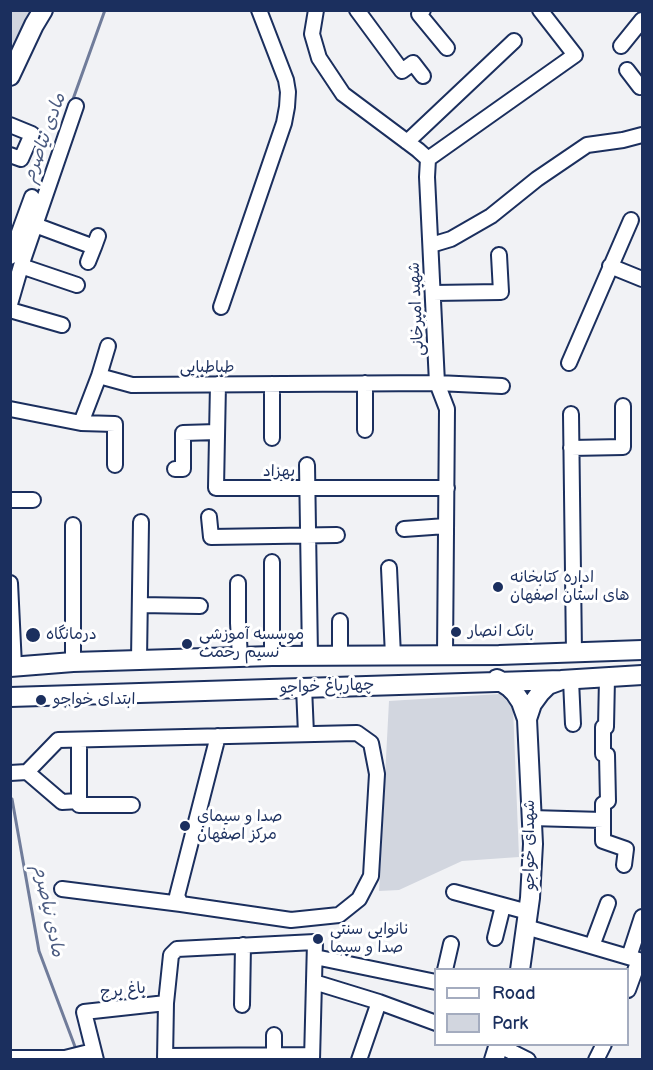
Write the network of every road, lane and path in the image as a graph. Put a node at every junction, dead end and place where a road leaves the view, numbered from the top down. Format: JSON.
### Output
{"nodes":[{"id":1,"x":43,"y":10,"type":"edge"},
{"id":2,"x":258,"y":10,"type":"edge"},
{"id":3,"x":316,"y":10,"type":"edge"},
{"id":4,"x":357,"y":10,"type":"edge"},
{"id":5,"x":423,"y":10,"type":"edge"},
{"id":6,"x":540,"y":10,"type":"edge"},
{"id":7,"x":642,"y":20,"type":"edge"},
{"id":8,"x":514,"y":41,"type":"dead end"},
{"id":9,"x":621,"y":46,"type":"dead end"},
{"id":10,"x":447,"y":48,"type":"dead end"},
{"id":11,"x":627,"y":70,"type":"dead end"},
{"id":12,"x":10,"y":76,"type":"edge"},
{"id":13,"x":423,"y":76,"type":"dead end"},
{"id":14,"x":642,"y":86,"type":"edge"},
{"id":15,"x":76,"y":106,"type":"dead end"},
{"id":16,"x":10,"y":125,"type":"edge"},
{"id":17,"x":642,"y":135,"type":"edge"},
{"id":18,"x":407,"y":142,"type":"junction"},
{"id":19,"x":10,"y":155,"type":"edge"},
{"id":20,"x":428,"y":159,"type":"junction"},
{"id":21,"x":32,"y":197,"type":"dead end"},
{"id":22,"x":631,"y":220,"type":"dead end"},
{"id":23,"x":35,"y":225,"type":"junction"},
{"id":24,"x":19,"y":239,"type":"edge"},
{"id":25,"x":430,"y":245,"type":"junction"},
{"id":26,"x":499,"y":255,"type":"dead end"},
{"id":27,"x":16,"y":262,"type":"edge"},
{"id":28,"x":88,"y":262,"type":"dead end"},
{"id":29,"x":610,"y":266,"type":"junction"},
{"id":30,"x":642,"y":279,"type":"edge"},
{"id":31,"x":77,"y":285,"type":"dead end"},
{"id":32,"x":433,"y":293,"type":"junction"},
{"id":33,"x":10,"y":304,"type":"edge"},
{"id":34,"x":221,"y":307,"type":"dead end"},
{"id":35,"x":10,"y":310,"type":"edge"},
{"id":36,"x":62,"y":325,"type":"dead end"},
{"id":37,"x":108,"y":346,"type":"dead end"},
{"id":38,"x":569,"y":363,"type":"dead end"},
{"id":39,"x":99,"y":376,"type":"junction"},
{"id":40,"x":365,"y":383,"type":"junction"},
{"id":41,"x":437,"y":383,"type":"junction"},
{"id":42,"x":218,"y":384,"type":"junction"},
{"id":43,"x":272,"y":384,"type":"junction"},
{"id":44,"x":502,"y":386,"type":"dead end"},
{"id":45,"x":623,"y":406,"type":"dead end"},
{"id":46,"x":10,"y":409,"type":"edge"},
{"id":47,"x":571,"y":414,"type":"dead end"},
{"id":48,"x":81,"y":423,"type":"junction"},
{"id":49,"x":365,"y":430,"type":"dead end"},
{"id":50,"x":217,"y":432,"type":"junction"},
{"id":51,"x":272,"y":438,"type":"dead end"},
{"id":52,"x":571,"y":448,"type":"junction"},
{"id":53,"x":115,"y":465,"type":"dead end"},
{"id":54,"x":307,"y":465,"type":"dead end"},
{"id":55,"x":175,"y":469,"type":"dead end"},
{"id":56,"x":307,"y":488,"type":"junction"},
{"id":57,"x":447,"y":488,"type":"junction"},
{"id":58,"x":10,"y":500,"type":"edge"},
{"id":59,"x":33,"y":500,"type":"dead end"},
{"id":60,"x":208,"y":517,"type":"dead end"},
{"id":61,"x":141,"y":522,"type":"dead end"},
{"id":62,"x":73,"y":525,"type":"dead end"},
{"id":63,"x":446,"y":526,"type":"junction"},
{"id":64,"x":404,"y":529,"type":"dead end"},
{"id":65,"x":337,"y":535,"type":"dead end"},
{"id":66,"x":308,"y":536,"type":"junction"},
{"id":67,"x":272,"y":562,"type":"dead end"},
{"id":68,"x":389,"y":568,"type":"dead end"},
{"id":69,"x":10,"y":583,"type":"edge"},
{"id":70,"x":238,"y":583,"type":"dead end"},
{"id":71,"x":140,"y":605,"type":"junction"},
{"id":72,"x":200,"y":606,"type":"dead end"},
{"id":73,"x":340,"y":621,"type":"dead end"},
{"id":74,"x":642,"y":650,"type":"edge"},
{"id":75,"x":567,"y":653,"type":"junction"},
{"id":76,"x":445,"y":655,"type":"junction"},
{"id":77,"x":499,"y":655,"type":"junction"},
{"id":78,"x":272,"y":656,"type":"junction"},
{"id":79,"x":310,"y":656,"type":"junction"},
{"id":80,"x":340,"y":656,"type":"junction"},
{"id":81,"x":393,"y":656,"type":"junction"},
{"id":82,"x":240,"y":657,"type":"junction"},
{"id":83,"x":139,"y":660,"type":"junction"},
{"id":84,"x":73,"y":662,"type":"junction"},
{"id":85,"x":12,"y":667,"type":"edge"},
{"id":86,"x":642,"y":675,"type":"edge"},
{"id":87,"x":607,"y":678,"type":"junction"},
{"id":88,"x":566,"y":680,"type":"junction"},
{"id":89,"x":499,"y":681,"type":"junction"},
{"id":90,"x":304,"y":687,"type":"junction"},
{"id":91,"x":10,"y":697,"type":"edge"},
{"id":92,"x":527,"y":719,"type":"junction"},
{"id":93,"x":573,"y":724,"type":"dead end"},
{"id":94,"x":306,"y":734,"type":"junction"},
{"id":95,"x":218,"y":736,"type":"junction"},
{"id":96,"x":79,"y":740,"type":"junction"},
{"id":97,"x":27,"y":772,"type":"junction"},
{"id":98,"x":10,"y":773,"type":"edge"},
{"id":99,"x":79,"y":801,"type":"junction"},
{"id":100,"x":132,"y":805,"type":"dead end"},
{"id":101,"x":531,"y":818,"type":"junction"},
{"id":102,"x":603,"y":820,"type":"junction"},
{"id":103,"x":624,"y":865,"type":"dead end"},
{"id":104,"x":62,"y":888,"type":"dead end"},
{"id":105,"x":454,"y":891,"type":"dead end"},
{"id":106,"x":608,"y":903,"type":"dead end"},
{"id":107,"x":181,"y":904,"type":"junction"},
{"id":108,"x":503,"y":906,"type":"junction"},
{"id":109,"x":642,"y":917,"type":"edge"},
{"id":110,"x":527,"y":919,"type":"junction"},
{"id":111,"x":495,"y":938,"type":"dead end"},
{"id":112,"x":451,"y":944,"type":"dead end"},
{"id":113,"x":243,"y":945,"type":"junction"},
{"id":114,"x":592,"y":946,"type":"junction"},
{"id":115,"x":315,"y":957,"type":"junction"},
{"id":116,"x":637,"y":959,"type":"edge"},
{"id":117,"x":445,"y":968,"type":"edge"},
{"id":118,"x":520,"y":968,"type":"edge"},
{"id":119,"x":314,"y":982,"type":"junction"},
{"id":120,"x":434,"y":982,"type":"edge"},
{"id":121,"x":629,"y":984,"type":"edge"},
{"id":122,"x":379,"y":1002,"type":"junction"},
{"id":123,"x":166,"y":1003,"type":"junction"},
{"id":124,"x":242,"y":1005,"type":"dead end"},
{"id":125,"x":434,"y":1023,"type":"edge"},
{"id":126,"x":274,"y":1035,"type":"dead end"},
{"id":127,"x":497,"y":1048,"type":"edge"},
{"id":128,"x":274,"y":1054,"type":"junction"},
{"id":129,"x":94,"y":1055,"type":"edge"},
{"id":130,"x":312,"y":1057,"type":"edge"},
{"id":131,"x":10,"y":1058,"type":"edge"},
{"id":132,"x":165,"y":1058,"type":"edge"},
{"id":133,"x":359,"y":1059,"type":"edge"},
{"id":134,"x":528,"y":1059,"type":"edge"}],
"edges":[{"from":1,"to":12,"type":"main road"},
{"from":2,"to":34,"type":"street"},
{"from":3,"to":18,"type":"street"},
{"from":4,"to":13,"type":"street"},
{"from":5,"to":10,"type":"street"},
{"from":6,"to":20,"type":"street"},
{"from":7,"to":9,"type":"street"},
{"from":8,"to":18,"type":"street"},
{"from":11,"to":14,"type":"street"},
{"from":15,"to":23,"type":"street"},
{"from":16,"to":19,"type":"street"},
{"from":17,"to":25,"type":"street"},
{"from":18,"to":20,"type":"street"},
{"from":20,"to":25,"type":"street","name":"شهید امیرخانی"},
{"from":21,"to":24,"type":"street"},
{"from":22,"to":29,"type":"street"},
{"from":23,"to":24,"type":"street"},
{"from":23,"to":28,"type":"street"},
{"from":24,"to":27,"type":"street"},
{"from":25,"to":32,"type":"street","name":"شهید امیرخانی"},
{"from":26,"to":32,"type":"street"},
{"from":27,"to":31,"type":"street"},
{"from":27,"to":33,"type":"street"},
{"from":29,"to":30,"type":"street"},
{"from":29,"to":38,"type":"street"},
{"from":32,"to":41,"type":"street","name":"شهید امیرخانی"},
{"from":35,"to":36,"type":"street"},
{"from":37,"to":39,"type":"street"},
{"from":39,"to":42,"type":"street","name":"طباطبایی"},
{"from":39,"to":48,"type":"street"},
{"from":40,"to":41,"type":"street","name":"طباطبایی"},
{"from":40,"to":43,"type":"street","name":"طباطبایی"},
{"from":40,"to":49,"type":"street"},
{"from":41,"to":44,"type":"street","name":"طباطبایی"},
{"from":41,"to":57,"type":"street","name":"شهید امیرخانی"},
{"from":42,"to":43,"type":"street","name":"طباطبایی"},
{"from":42,"to":50,"type":"street","name":"بهزاد"},
{"from":43,"to":51,"type":"street"},
{"from":45,"to":52,"type":"street"},
{"from":46,"to":48,"type":"street"},
{"from":47,"to":52,"type":"street"},
{"from":48,"to":53,"type":"street"},
{"from":50,"to":55,"type":"street"},
{"from":50,"to":56,"type":"street","name":"بهزاد"},
{"from":52,"to":75,"type":"street"},
{"from":54,"to":56,"type":"street"},
{"from":56,"to":57,"type":"street","name":"بهزاد"},
{"from":56,"to":66,"type":"street"},
{"from":57,"to":63,"type":"street","name":"شهید امیرخانی"},
{"from":58,"to":59,"type":"street"},
{"from":60,"to":66,"type":"street"},
{"from":61,"to":71,"type":"street"},
{"from":62,"to":84,"type":"street"},
{"from":63,"to":64,"type":"street"},
{"from":63,"to":76,"type":"street","name":"شهید امیرخانی"},
{"from":65,"to":66,"type":"street"},
{"from":66,"to":79,"type":"street"},
{"from":67,"to":78,"type":"street"},
{"from":68,"to":81,"type":"street"},
{"from":69,"to":85,"type":"street"},
{"from":70,"to":82,"type":"street"},
{"from":71,"to":72,"type":"street"},
{"from":71,"to":83,"type":"street"},
{"from":73,"to":80,"type":"street"},
{"from":74,"to":75,"type":"main road","name":"چهارباغ خواجو"},
{"from":75,"to":77,"type":"main road","name":"چهارباغ خواجو"},
{"from":75,"to":88,"type":"main road"},
{"from":76,"to":77,"type":"main road","name":"چهارباغ خواجو"},
{"from":76,"to":81,"type":"main road","name":"چهارباغ خواجو"},
{"from":77,"to":89,"type":"main road"},
{"from":78,"to":79,"type":"main road","name":"چهارباغ خواجو"},
{"from":78,"to":82,"type":"main road","name":"چهارباغ خواجو"},
{"from":79,"to":80,"type":"main road","name":"چهارباغ خواجو"},
{"from":80,"to":81,"type":"main road","name":"چهارباغ خواجو"},
{"from":82,"to":83,"type":"main road","name":"چهارباغ خواجو"},
{"from":83,"to":84,"type":"main road","name":"چهارباغ خواجو"},
{"from":84,"to":85,"type":"main road","name":"چهارباغ خواجو"},
{"from":86,"to":87,"type":"main road","name":"چهارباغ خواجو"},
{"from":87,"to":88,"type":"main road","name":"چهارباغ خواجو"},
{"from":87,"to":102,"type":"street"},
{"from":88,"to":89,"type":"main road","name":"چهارباغ خواجو"},
{"from":88,"to":92,"type":"main road"},
{"from":88,"to":93,"type":"street"},
{"from":89,"to":90,"type":"main road","name":"چهارباغ خواجو"},
{"from":89,"to":92,"type":"main road"},
{"from":90,"to":91,"type":"main road","name":"چهارباغ خواجو"},
{"from":90,"to":94,"type":"street"},
{"from":92,"to":101,"type":"main road","name":"شهدای خواجو"},
{"from":94,"to":95,"type":"street"},
{"from":94,"to":107,"type":"street"},
{"from":95,"to":96,"type":"street"},
{"from":95,"to":107,"type":"street"},
{"from":96,"to":97,"type":"street"},
{"from":96,"to":99,"type":"street"},
{"from":97,"to":98,"type":"street"},
{"from":97,"to":99,"type":"street"},
{"from":99,"to":100,"type":"street"},
{"from":101,"to":102,"type":"street"},
{"from":101,"to":110,"type":"main road","name":"شهدای خواجو"},
{"from":102,"to":103,"type":"street"},
{"from":104,"to":107,"type":"street"},
{"from":105,"to":108,"type":"street"},
{"from":106,"to":114,"type":"street"},
{"from":108,"to":110,"type":"street"},
{"from":108,"to":111,"type":"street"},
{"from":109,"to":116,"type":"street"},
{"from":110,"to":114,"type":"street"},
{"from":110,"to":118,"type":"main road","name":"شهدای خواجو"},
{"from":112,"to":117,"type":"street"},
{"from":113,"to":115,"type":"street","name":"باغ برج"},
{"from":113,"to":123,"type":"street","name":"باغ برج"},
{"from":113,"to":124,"type":"street"},
{"from":114,"to":116,"type":"street"},
{"from":115,"to":119,"type":"street"},
{"from":115,"to":120,"type":"street"},
{"from":116,"to":121,"type":"street"},
{"from":119,"to":122,"type":"street"},
{"from":119,"to":130,"type":"street"},
{"from":122,"to":125,"type":"street"},
{"from":122,"to":133,"type":"street"},
{"from":123,"to":129,"type":"street","name":"باغ برج"},
{"from":123,"to":132,"type":"street"},
{"from":126,"to":128,"type":"street"},
{"from":127,"to":134,"type":"street"},
{"from":128,"to":130,"type":"street"},
{"from":128,"to":132,"type":"street"},
{"from":129,"to":131,"type":"street","name":"باغ برج"}]}
